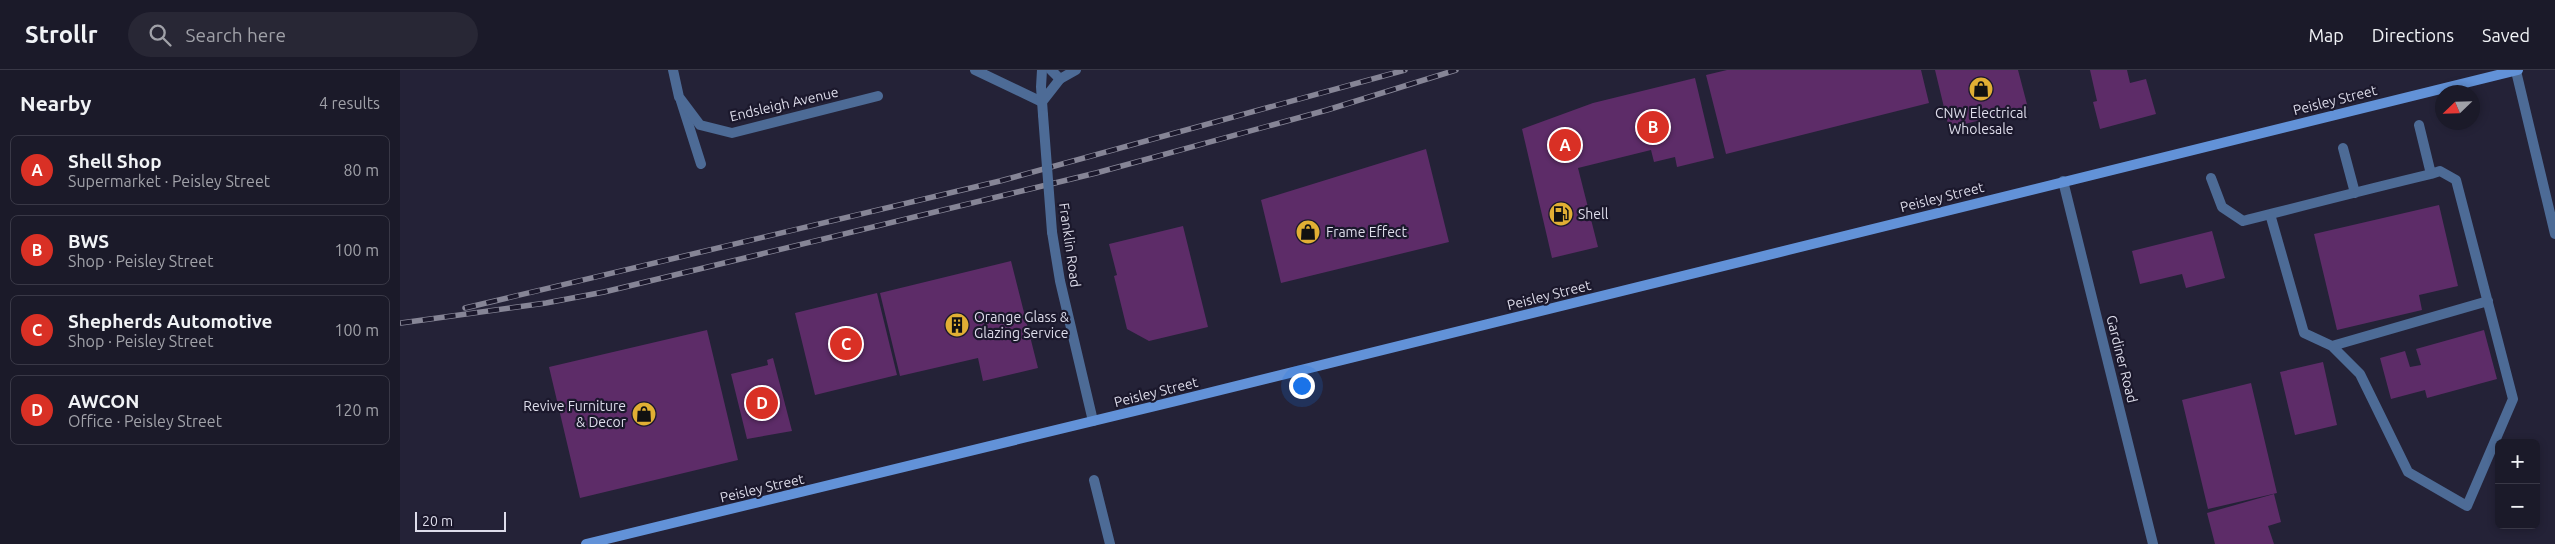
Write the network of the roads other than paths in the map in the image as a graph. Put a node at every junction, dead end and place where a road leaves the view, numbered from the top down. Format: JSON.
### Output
{"nodes":[{"id":1,"x":673,"y":70,"type":"edge"},
{"id":2,"x":975,"y":70,"type":"edge"},
{"id":3,"x":1042,"y":70,"type":"edge"},
{"id":4,"x":1051,"y":70,"type":"edge"},
{"id":5,"x":1076,"y":70,"type":"edge"},
{"id":6,"x":2517,"y":70,"type":"edge"},
{"id":7,"x":1060,"y":79,"type":"junction"},
{"id":8,"x":878,"y":96,"type":"dead end"},
{"id":9,"x":680,"y":97,"type":"junction"},
{"id":10,"x":1042,"y":102,"type":"junction"},
{"id":11,"x":2419,"y":125,"type":"dead end"},
{"id":12,"x":2343,"y":148,"type":"dead end"},
{"id":13,"x":701,"y":164,"type":"dead end"},
{"id":14,"x":2431,"y":174,"type":"junction"},
{"id":15,"x":2211,"y":178,"type":"dead end"},
{"id":16,"x":2063,"y":180,"type":"junction"},
{"id":17,"x":2355,"y":193,"type":"junction"},
{"id":18,"x":2270,"y":214,"type":"junction"},
{"id":19,"x":2555,"y":234,"type":"edge"},
{"id":20,"x":2488,"y":301,"type":"junction"},
{"id":21,"x":2332,"y":346,"type":"junction"},
{"id":22,"x":1093,"y":421,"type":"junction"},
{"id":23,"x":1094,"y":480,"type":"dead end"},
{"id":24,"x":586,"y":544,"type":"edge"},
{"id":25,"x":1110,"y":544,"type":"edge"},
{"id":26,"x":2153,"y":544,"type":"edge"}],
"edges":[{"from":1,"to":9,"type":"street","name":"Endsleigh Avenue"},
{"from":2,"to":10,"type":"street"},
{"from":3,"to":10,"type":"street","name":"Franklin Road"},
{"from":4,"to":7,"type":"street"},
{"from":5,"to":7,"type":"street"},
{"from":6,"to":16,"type":"main road","name":"Peisley Street"},
{"from":6,"to":19,"type":"street"},
{"from":7,"to":10,"type":"street"},
{"from":8,"to":9,"type":"street","name":"Endsleigh Avenue"},
{"from":9,"to":13,"type":"street"},
{"from":10,"to":22,"type":"street","name":"Franklin Road","bridge":true},
{"from":11,"to":14,"type":"street"},
{"from":12,"to":17,"type":"street"},
{"from":14,"to":17,"type":"street"},
{"from":14,"to":20,"type":"street"},
{"from":15,"to":18,"type":"street"},
{"from":16,"to":22,"type":"main road","name":"Peisley Street"},
{"from":16,"to":26,"type":"street","name":"Gardiner Road"},
{"from":17,"to":18,"type":"street"},
{"from":18,"to":21,"type":"street"},
{"from":20,"to":21,"type":"street"},
{"from":20,"to":21,"type":"street"},
{"from":22,"to":24,"type":"main road","name":"Peisley Street"},
{"from":23,"to":25,"type":"street"}]}
